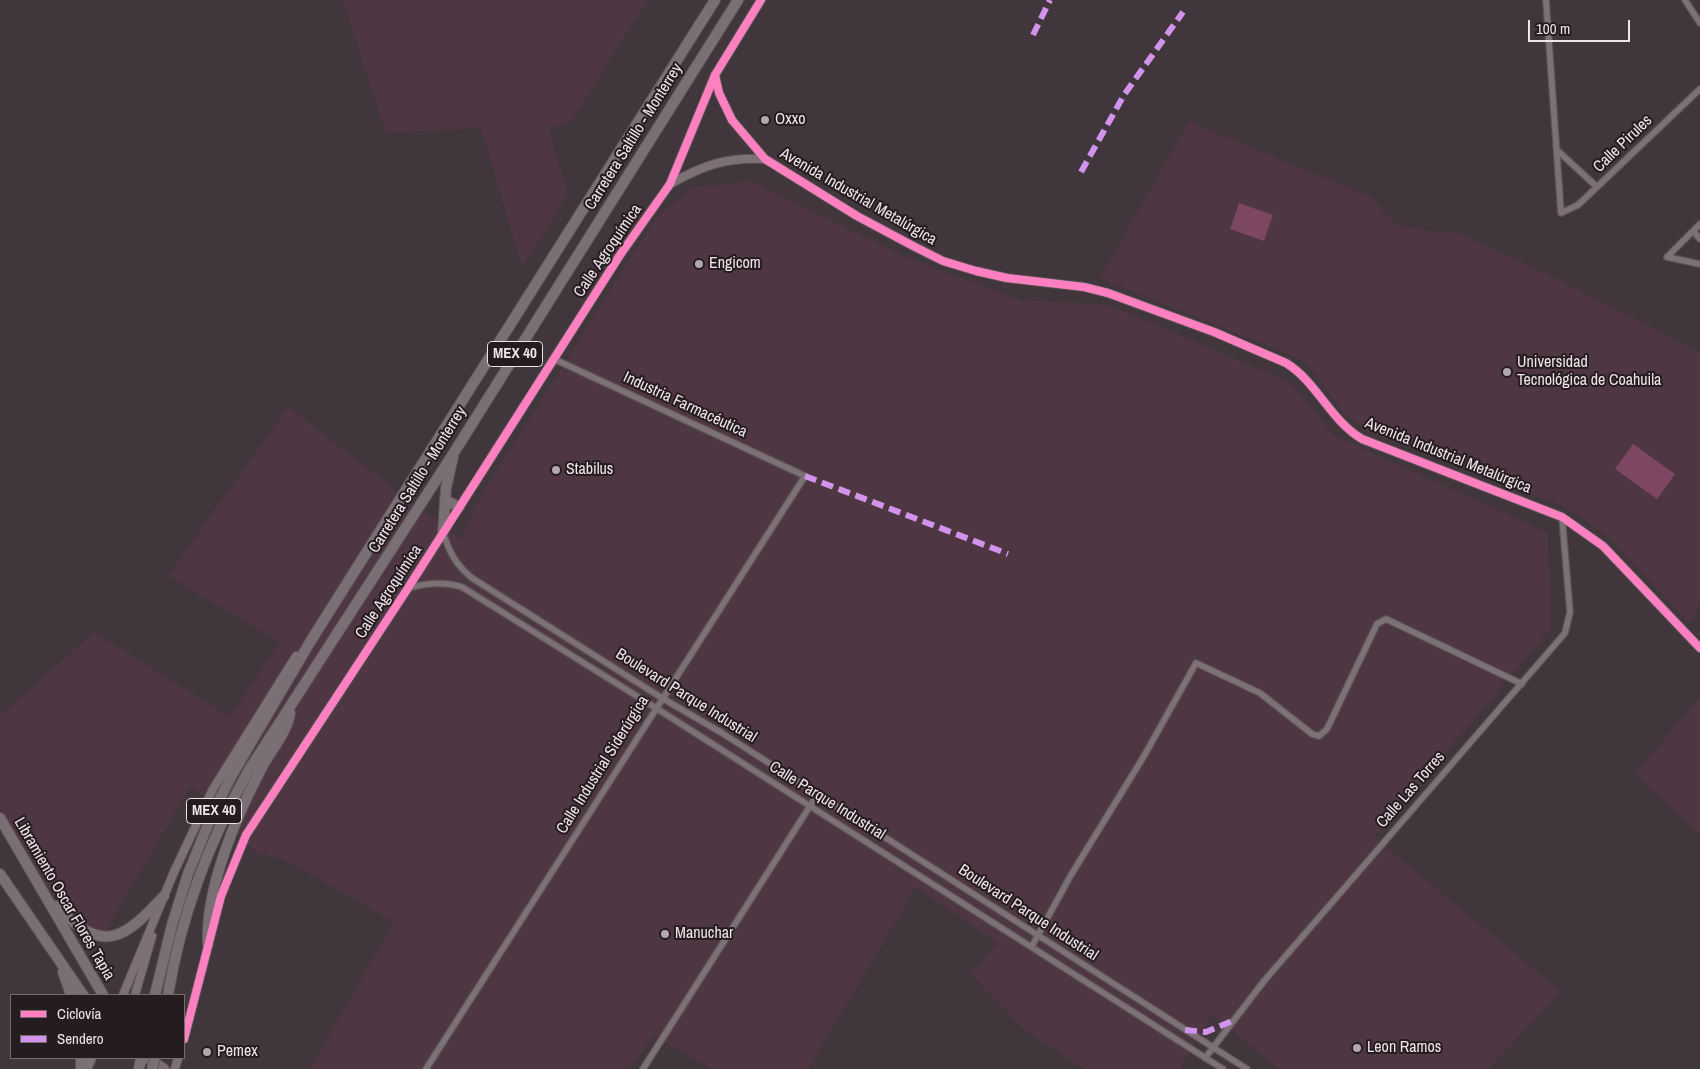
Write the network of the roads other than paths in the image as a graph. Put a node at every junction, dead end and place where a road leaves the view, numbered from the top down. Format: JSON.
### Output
{"nodes":[{"id":1,"x":715,"y":0,"type":"edge"},
{"id":2,"x":738,"y":0,"type":"edge"},
{"id":3,"x":761,"y":0,"type":"edge"},
{"id":4,"x":1546,"y":0,"type":"edge"},
{"id":5,"x":1685,"y":0,"type":"edge"},
{"id":6,"x":1700,"y":23,"type":"edge"},
{"id":7,"x":714,"y":75,"type":"junction"},
{"id":8,"x":1700,"y":89,"type":"edge"},
{"id":9,"x":1558,"y":151,"type":"junction"},
{"id":10,"x":765,"y":159,"type":"junction"},
{"id":11,"x":670,"y":184,"type":"junction"},
{"id":12,"x":1597,"y":187,"type":"junction"},
{"id":13,"x":1700,"y":224,"type":"edge"},
{"id":14,"x":1693,"y":231,"type":"junction"},
{"id":15,"x":1700,"y":239,"type":"edge"},
{"id":16,"x":1700,"y":264,"type":"edge"},
{"id":17,"x":554,"y":359,"type":"junction"},
{"id":18,"x":454,"y":451,"type":"junction"},
{"id":19,"x":805,"y":476,"type":"joint"},
{"id":20,"x":445,"y":500,"type":"junction"},
{"id":21,"x":459,"y":508,"type":"junction"},
{"id":22,"x":1562,"y":517,"type":"junction"},
{"id":23,"x":443,"y":532,"type":"junction"},
{"id":24,"x":482,"y":584,"type":"junction"},
{"id":25,"x":408,"y":588,"type":"junction"},
{"id":26,"x":474,"y":596,"type":"junction"},
{"id":27,"x":524,"y":610,"type":"junction"},
{"id":28,"x":516,"y":622,"type":"junction"},
{"id":29,"x":565,"y":638,"type":"junction"},
{"id":30,"x":310,"y":642,"type":"junction"},
{"id":31,"x":1700,"y":648,"type":"edge"},
{"id":32,"x":558,"y":649,"type":"junction"},
{"id":33,"x":1522,"y":684,"type":"junction"},
{"id":34,"x":662,"y":698,"type":"junction"},
{"id":35,"x":291,"y":707,"type":"junction"},
{"id":36,"x":656,"y":708,"type":"junction"},
{"id":37,"x":817,"y":795,"type":"junction"},
{"id":38,"x":810,"y":806,"type":"junction"},
{"id":39,"x":0,"y":818,"type":"edge"},
{"id":40,"x":0,"y":874,"type":"edge"},
{"id":41,"x":44,"y":894,"type":"junction"},
{"id":42,"x":164,"y":896,"type":"junction"},
{"id":43,"x":153,"y":927,"type":"junction"},
{"id":44,"x":1038,"y":936,"type":"junction"},
{"id":45,"x":208,"y":945,"type":"junction"},
{"id":46,"x":1032,"y":946,"type":"junction"},
{"id":47,"x":60,"y":962,"type":"junction"},
{"id":48,"x":71,"y":994,"type":"edge"},
{"id":49,"x":82,"y":994,"type":"edge"},
{"id":50,"x":102,"y":994,"type":"edge"},
{"id":51,"x":123,"y":994,"type":"edge"},
{"id":52,"x":135,"y":994,"type":"edge"},
{"id":53,"x":155,"y":994,"type":"edge"},
{"id":54,"x":168,"y":994,"type":"edge"},
{"id":55,"x":192,"y":1008,"type":"junction"},
{"id":56,"x":185,"y":1016,"type":"edge"},
{"id":57,"x":185,"y":1035,"type":"edge"},
{"id":58,"x":1212,"y":1047,"type":"junction"},
{"id":59,"x":1205,"y":1058,"type":"junction"},
{"id":60,"x":149,"y":1059,"type":"edge"},
{"id":61,"x":164,"y":1069,"type":"edge"},
{"id":62,"x":426,"y":1069,"type":"edge"},
{"id":63,"x":643,"y":1069,"type":"edge"},
{"id":64,"x":1223,"y":1069,"type":"edge"},
{"id":65,"x":1247,"y":1069,"type":"edge"}],
"edges":[{"from":1,"to":30,"type":"highway","name":"Carretera Saltillo - Monterrey","number":"MEX 40"},
{"from":2,"to":18,"type":"highway","name":"Carretera Saltillo - Monterrey","number":"MEX 40"},
{"from":3,"to":7,"type":"street"},
{"from":4,"to":9,"type":"street"},
{"from":5,"to":6,"type":"street"},
{"from":7,"to":10,"type":"street","name":"Avenida Industrial Metalúrgica"},
{"from":7,"to":11,"type":"street"},
{"from":8,"to":12,"type":"street","name":"Calle Pirules"},
{"from":9,"to":12,"type":"street"},
{"from":9,"to":12,"type":"street","name":"Calle Pirules"},
{"from":10,"to":11,"type":"street","name":"Avenida Industrial Metalúrgica"},
{"from":10,"to":22,"type":"street","name":"Avenida Industrial Metalúrgica"},
{"from":11,"to":17,"type":"street","name":"Calle Agroquímica"},
{"from":13,"to":14,"type":"street"},
{"from":14,"to":15,"type":"street"},
{"from":14,"to":16,"type":"street"},
{"from":17,"to":19,"type":"street","name":"Industria Farmacéutica"},
{"from":17,"to":21,"type":"street","name":"Calle Agroquímica"},
{"from":18,"to":20,"type":"highway"},
{"from":18,"to":35,"type":"highway","name":"Carretera Saltillo - Monterrey","number":"MEX 40"},
{"from":19,"to":34,"type":"street","name":"Calle Industrial Siderúrgica"},
{"from":20,"to":21,"type":"highway"},
{"from":20,"to":23,"type":"highway"},
{"from":21,"to":23,"type":"street","name":"Calle Agroquímica"},
{"from":22,"to":31,"type":"street","name":"Avenida Industrial Metalúrgica"},
{"from":22,"to":33,"type":"street","name":"Calle Las Torres"},
{"from":23,"to":24,"type":"street","name":"Boulevard Parque Industrial"},
{"from":23,"to":25,"type":"street","name":"Calle Agroquímica"},
{"from":24,"to":26,"type":"street"},
{"from":24,"to":27,"type":"street","name":"Boulevard Parque Industrial"},
{"from":25,"to":26,"type":"street","name":"Calle Parque Industrial"},
{"from":25,"to":45,"type":"street","name":"Calle Agroquímica"},
{"from":26,"to":28,"type":"street","name":"Calle Parque Industrial"},
{"from":27,"to":28,"type":"street"},
{"from":27,"to":29,"type":"street","name":"Boulevard Parque Industrial"},
{"from":28,"to":32,"type":"street","name":"Calle Parque Industrial"},
{"from":29,"to":32,"type":"street"},
{"from":29,"to":34,"type":"street","name":"Boulevard Parque Industrial"},
{"from":30,"to":42,"type":"street"},
{"from":30,"to":53,"type":"highway","name":"Carretera Saltillo - Monterrey","number":"MEX 40"},
{"from":32,"to":36,"type":"street","name":"Calle Parque Industrial"},
{"from":33,"to":44,"type":"street"},
{"from":33,"to":58,"type":"street","name":"Calle Las Torres"},
{"from":34,"to":36,"type":"street","name":"Calle Industrial Siderúrgica"},
{"from":34,"to":37,"type":"street","name":"Boulevard Parque Industrial"},
{"from":35,"to":45,"type":"highway"},
{"from":35,"to":54,"type":"highway","name":"Carretera Saltillo - Monterrey","number":"MEX 40"},
{"from":36,"to":38,"type":"street","name":"Calle Parque Industrial"},
{"from":36,"to":62,"type":"street","name":"Calle Industrial Siderúrgica"},
{"from":37,"to":38,"type":"street"},
{"from":37,"to":44,"type":"street","name":"Boulevard Parque Industrial"},
{"from":38,"to":46,"type":"street","name":"Calle Parque Industrial"},
{"from":38,"to":63,"type":"street"},
{"from":39,"to":41,"type":"highway","name":"Libramiento Oscar Flores Tapia"},
{"from":40,"to":47,"type":"highway","name":"Libramiento Oscar Flores Tapia"},
{"from":41,"to":42,"type":"highway"},
{"from":41,"to":50,"type":"highway","name":"Libramiento Oscar Flores Tapia"},
{"from":42,"to":43,"type":"street"},
{"from":43,"to":51,"type":"street"},
{"from":43,"to":52,"type":"street"},
{"from":44,"to":46,"type":"street"},
{"from":44,"to":58,"type":"street","name":"Boulevard Parque Industrial"},
{"from":45,"to":55,"type":"street","name":"Calle Agroquímica"},
{"from":46,"to":59,"type":"street","name":"Calle Parque Industrial"},
{"from":47,"to":48,"type":"highway"},
{"from":47,"to":49,"type":"highway","name":"Libramiento Oscar Flores Tapia"},
{"from":55,"to":56,"type":"street"},
{"from":55,"to":57,"type":"street","name":"Calle Agroquímica"},
{"from":58,"to":59,"type":"street","name":"Calle Las Torres"},
{"from":58,"to":65,"type":"street"},
{"from":59,"to":64,"type":"street","name":"Calle Parque Industrial"},
{"from":60,"to":61,"type":"highway"}]}
